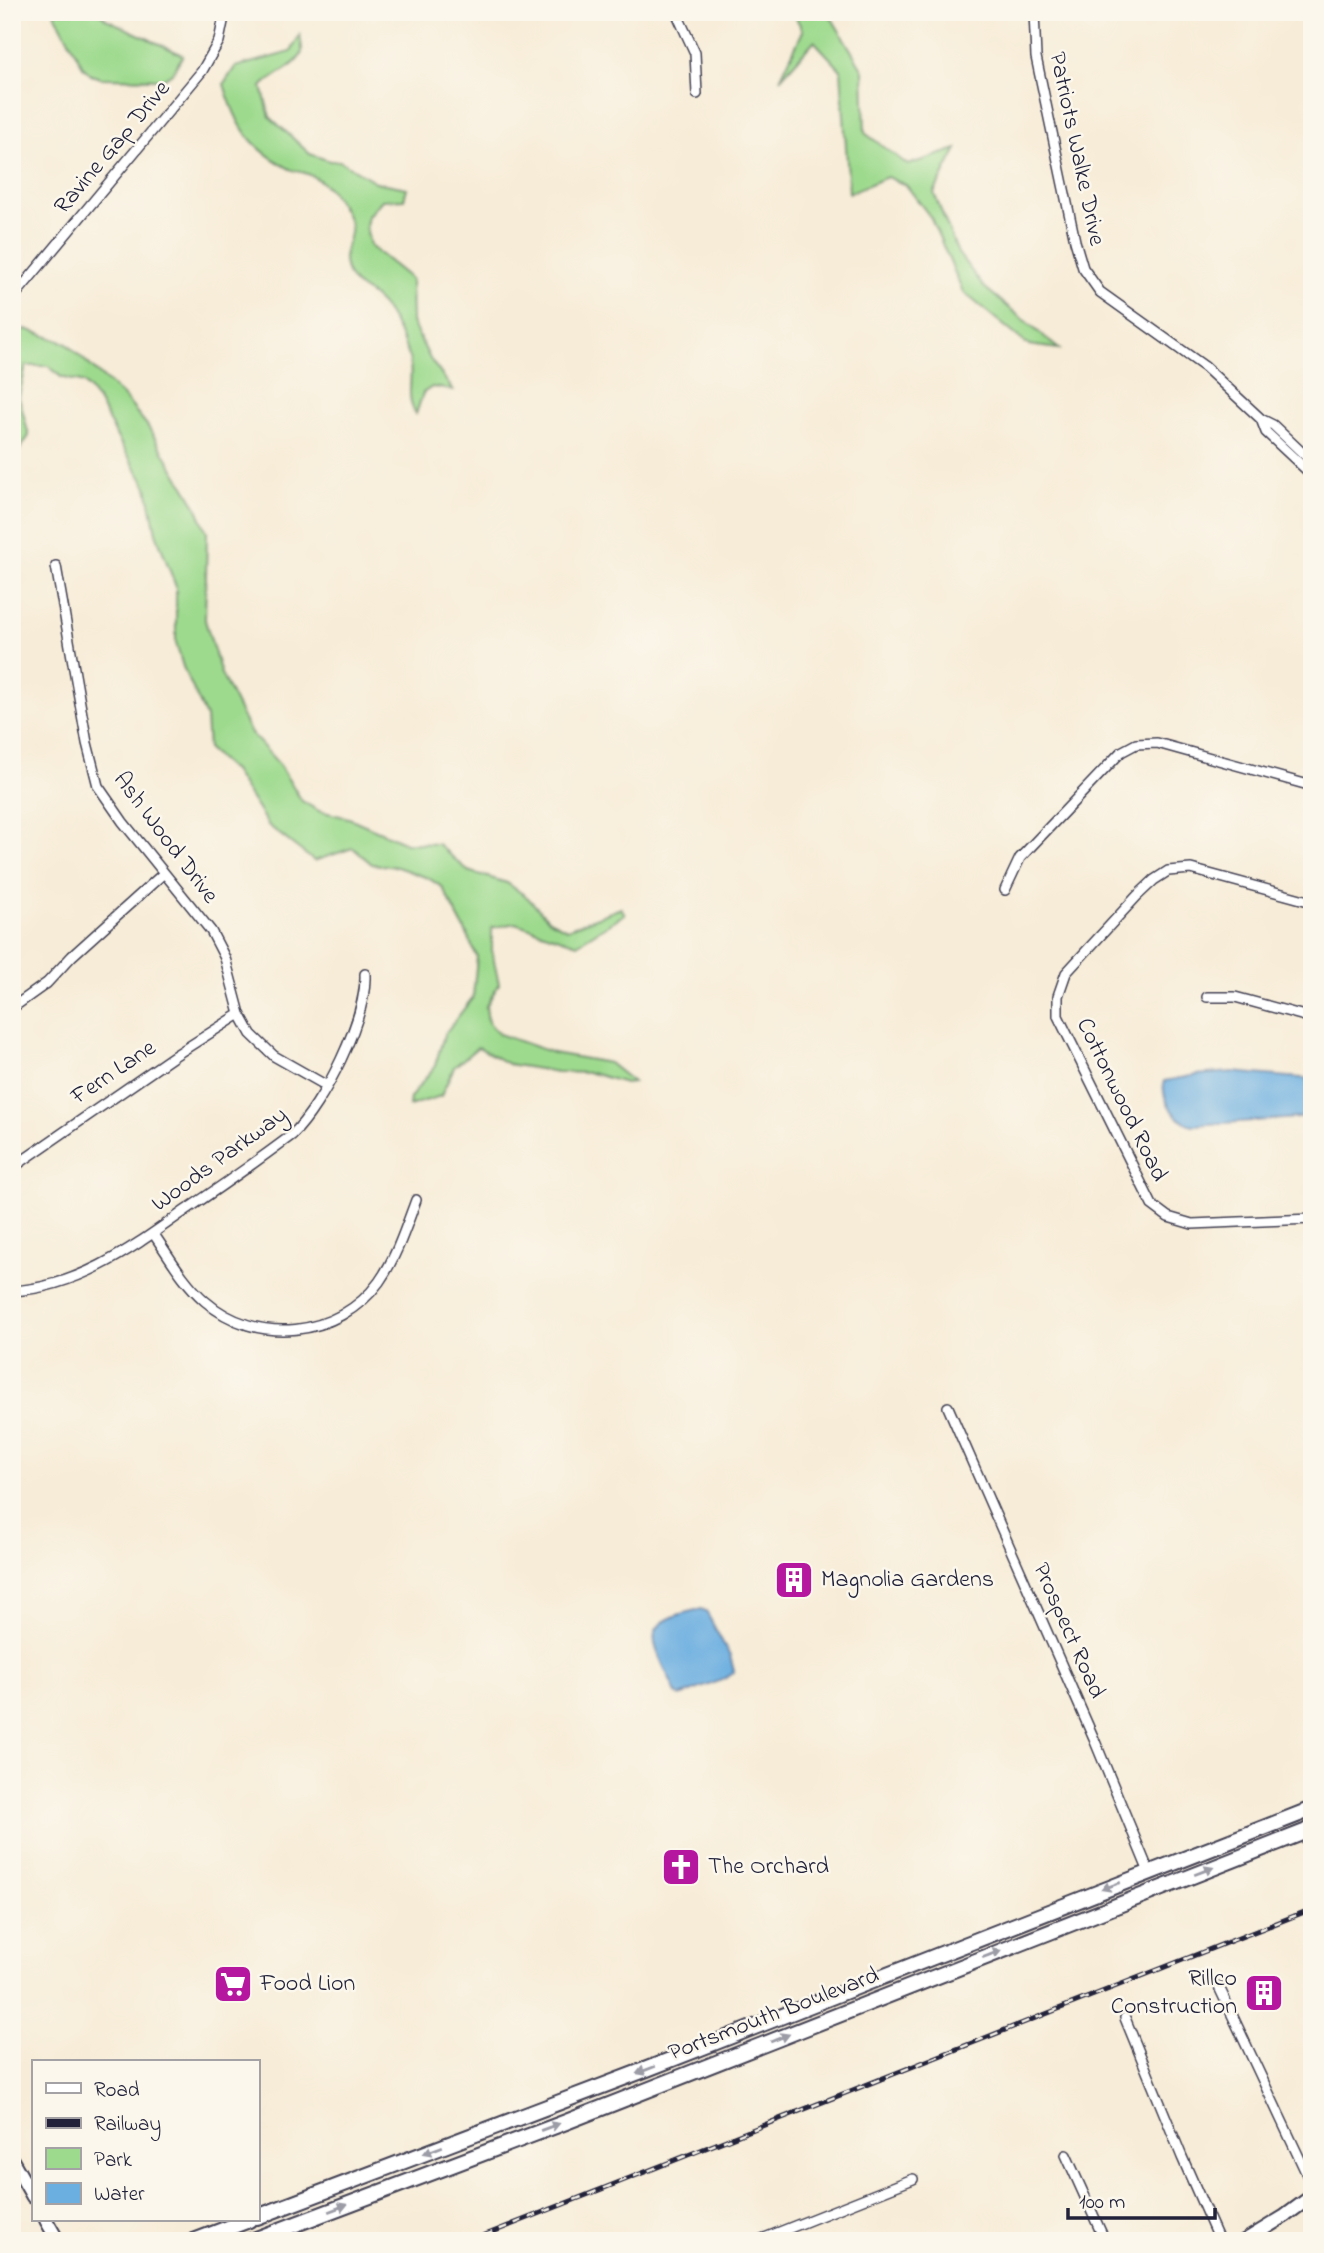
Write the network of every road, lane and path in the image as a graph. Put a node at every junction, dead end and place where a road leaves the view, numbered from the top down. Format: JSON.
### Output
{"nodes":[{"id":1,"x":225,"y":12,"type":"edge"},
{"id":2,"x":676,"y":12,"type":"edge"},
{"id":3,"x":1031,"y":13,"type":"edge"},
{"id":4,"x":697,"y":94,"type":"dead end"},
{"id":5,"x":12,"y":299,"type":"edge"},
{"id":6,"x":1261,"y":419,"type":"junction"},
{"id":7,"x":1312,"y":462,"type":"edge"},
{"id":8,"x":1312,"y":475,"type":"edge"},
{"id":9,"x":56,"y":566,"type":"dead end"},
{"id":10,"x":1312,"y":786,"type":"edge"},
{"id":11,"x":164,"y":873,"type":"junction"},
{"id":12,"x":1005,"y":890,"type":"dead end"},
{"id":13,"x":1312,"y":902,"type":"edge"},
{"id":14,"x":365,"y":974,"type":"dead end"},
{"id":15,"x":1207,"y":997,"type":"dead end"},
{"id":16,"x":12,"y":1008,"type":"edge"},
{"id":17,"x":240,"y":1014,"type":"junction"},
{"id":18,"x":1312,"y":1018,"type":"edge"},
{"id":19,"x":327,"y":1086,"type":"junction"},
{"id":20,"x":12,"y":1168,"type":"edge"},
{"id":21,"x":416,"y":1200,"type":"dead end"},
{"id":22,"x":1312,"y":1219,"type":"edge"},
{"id":23,"x":153,"y":1233,"type":"junction"},
{"id":24,"x":12,"y":1291,"type":"edge"},
{"id":25,"x":948,"y":1407,"type":"dead end"},
{"id":26,"x":1312,"y":1809,"type":"edge"},
{"id":27,"x":1312,"y":1829,"type":"edge"},
{"id":28,"x":1145,"y":1873,"type":"junction"},
{"id":29,"x":1150,"y":1892,"type":"junction"},
{"id":30,"x":913,"y":1965,"type":"junction"},
{"id":31,"x":922,"y":1982,"type":"junction"},
{"id":32,"x":1219,"y":1987,"type":"dead end"},
{"id":33,"x":1125,"y":2018,"type":"dead end"},
{"id":34,"x":709,"y":2045,"type":"junction"},
{"id":35,"x":716,"y":2063,"type":"junction"},
{"id":36,"x":1066,"y":2155,"type":"dead end"},
{"id":37,"x":12,"y":2160,"type":"edge"},
{"id":38,"x":913,"y":2179,"type":"dead end"},
{"id":39,"x":1312,"y":2185,"type":"edge"},
{"id":40,"x":32,"y":2195,"type":"edge"},
{"id":41,"x":1312,"y":2196,"type":"edge"},
{"id":42,"x":259,"y":2216,"type":"edge"},
{"id":43,"x":47,"y":2222,"type":"edge"},
{"id":44,"x":244,"y":2222,"type":"edge"},
{"id":45,"x":58,"y":2241,"type":"edge"},
{"id":46,"x":194,"y":2241,"type":"edge"},
{"id":47,"x":251,"y":2241,"type":"edge"},
{"id":48,"x":757,"y":2241,"type":"edge"},
{"id":49,"x":1105,"y":2241,"type":"edge"},
{"id":50,"x":1219,"y":2241,"type":"edge"},
{"id":51,"x":1244,"y":2241,"type":"edge"}],
"edges":[{"from":1,"to":5,"type":"street","name":"Ravine Gap Drive"},
{"from":2,"to":4,"type":"street"},
{"from":3,"to":6,"type":"street","name":"Patriots Walke Drive"},
{"from":6,"to":7,"type":"street","name":"Patriots Walke Drive"},
{"from":6,"to":8,"type":"street","name":"Patriots Walke Drive"},
{"from":9,"to":11,"type":"street","name":"Ash Wood Drive"},
{"from":10,"to":12,"type":"street"},
{"from":11,"to":16,"type":"street"},
{"from":11,"to":17,"type":"street","name":"Ash Wood Drive"},
{"from":13,"to":22,"type":"street","name":"Cottonwood Road"},
{"from":14,"to":19,"type":"street","name":"Woods Parkway"},
{"from":15,"to":18,"type":"street"},
{"from":17,"to":19,"type":"street","name":"Ash Wood Drive"},
{"from":17,"to":20,"type":"street","name":"Fern Lane"},
{"from":19,"to":23,"type":"street","name":"Woods Parkway"},
{"from":21,"to":23,"type":"street"},
{"from":23,"to":24,"type":"street","name":"Woods Parkway"},
{"from":25,"to":28,"type":"street","name":"Prospect Road"},
{"from":26,"to":28,"type":"main road","name":"Portsmouth Boulevard"},
{"from":29,"to":27,"type":"main road","name":"Portsmouth Boulevard","one_way":true},
{"from":28,"to":29,"type":"street","name":"Prospect Road"},
{"from":28,"to":30,"type":"main road","name":"Portsmouth Boulevard","one_way":true},
{"from":31,"to":29,"type":"main road","name":"Portsmouth Boulevard","one_way":true},
{"from":30,"to":31,"type":"street"},
{"from":30,"to":34,"type":"main road","name":"Portsmouth Boulevard"},
{"from":35,"to":31,"type":"main road","name":"Portsmouth Boulevard","one_way":true},
{"from":32,"to":39,"type":"street"},
{"from":33,"to":50,"type":"street"},
{"from":34,"to":35,"type":"street"},
{"from":34,"to":42,"type":"main road","name":"Portsmouth Boulevard","one_way":true},
{"from":47,"to":35,"type":"main road","name":"Portsmouth Boulevard","one_way":true},
{"from":36,"to":49,"type":"street"},
{"from":37,"to":40,"type":"main road"},
{"from":38,"to":48,"type":"street"},
{"from":41,"to":51,"type":"main road"},
{"from":43,"to":45,"type":"main road"},
{"from":44,"to":46,"type":"main road"}]}
